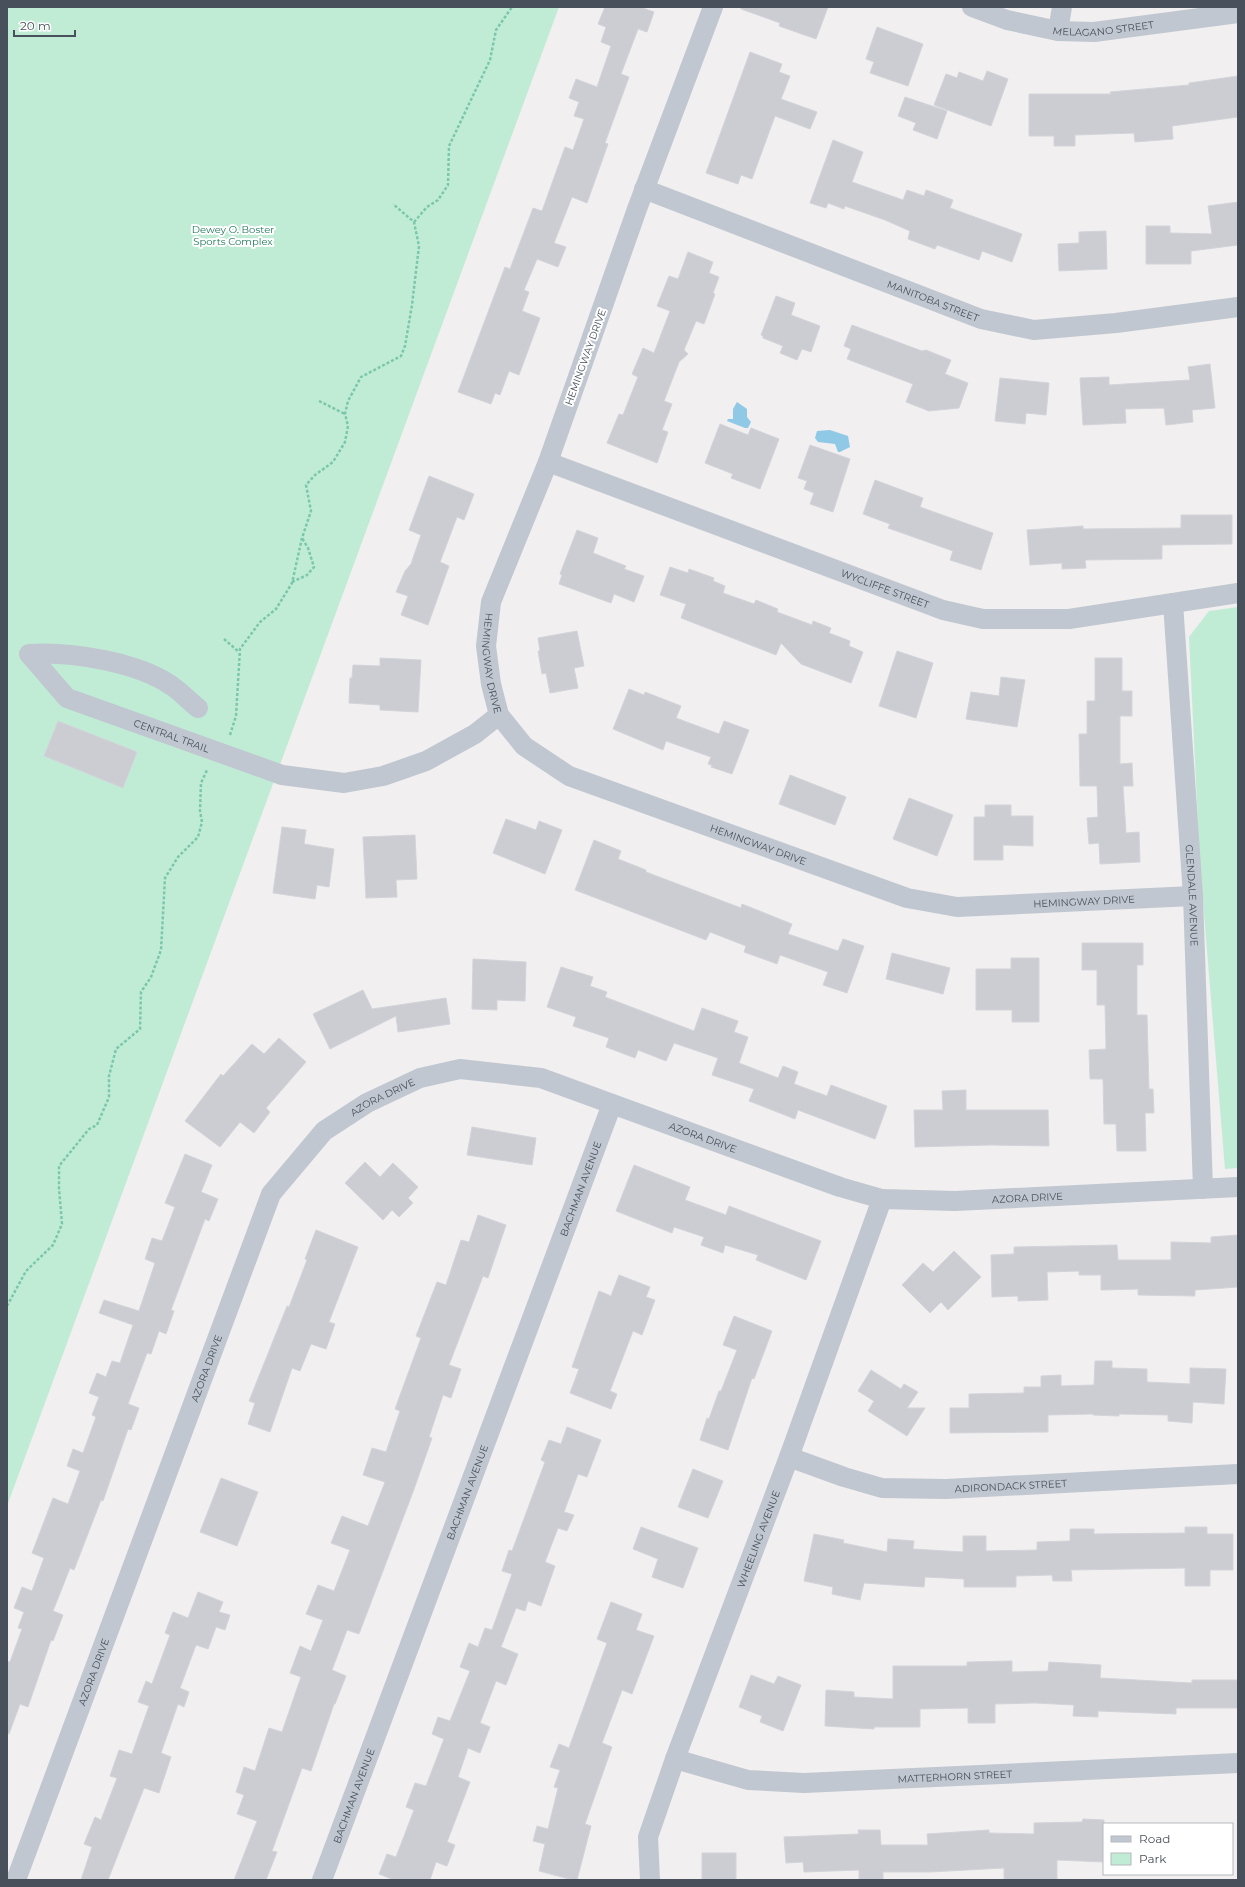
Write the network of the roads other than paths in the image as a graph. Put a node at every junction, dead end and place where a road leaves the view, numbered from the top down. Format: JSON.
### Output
{"nodes":[{"id":1,"x":713,"y":7,"type":"edge"},
{"id":2,"x":972,"y":7,"type":"edge"},
{"id":3,"x":1062,"y":7,"type":"edge"},
{"id":4,"x":1238,"y":13,"type":"edge"},
{"id":5,"x":1058,"y":30,"type":"junction"},
{"id":6,"x":644,"y":190,"type":"junction"},
{"id":7,"x":1238,"y":307,"type":"edge"},
{"id":8,"x":548,"y":462,"type":"junction"},
{"id":9,"x":1238,"y":594,"type":"edge"},
{"id":10,"x":1174,"y":603,"type":"junction"},
{"id":11,"x":198,"y":708,"type":"dead end"},
{"id":12,"x":499,"y":716,"type":"junction"},
{"id":13,"x":1192,"y":896,"type":"junction"},
{"id":14,"x":612,"y":1104,"type":"junction"},
{"id":15,"x":1238,"y":1187,"type":"edge"},
{"id":16,"x":1203,"y":1189,"type":"junction"},
{"id":17,"x":882,"y":1199,"type":"junction"},
{"id":18,"x":789,"y":1457,"type":"junction"},
{"id":19,"x":1238,"y":1474,"type":"edge"},
{"id":20,"x":675,"y":1759,"type":"junction"},
{"id":21,"x":1238,"y":1763,"type":"edge"},
{"id":22,"x":16,"y":1880,"type":"edge"},
{"id":23,"x":322,"y":1880,"type":"edge"},
{"id":24,"x":650,"y":1880,"type":"edge"}],
"edges":[{"from":1,"to":6,"type":"street","name":"HEMINGWAY DRIVE"},
{"from":2,"to":5,"type":"street","name":"MELAGANO STREET"},
{"from":3,"to":5,"type":"street"},
{"from":4,"to":5,"type":"street","name":"MELAGANO STREET"},
{"from":6,"to":7,"type":"street","name":"MANITOBA STREET"},
{"from":6,"to":8,"type":"street","name":"HEMINGWAY DRIVE"},
{"from":8,"to":10,"type":"street","name":"WYCLIFFE STREET"},
{"from":8,"to":12,"type":"street","name":"HEMINGWAY DRIVE"},
{"from":9,"to":10,"type":"street","name":"WYCLIFFE STREET"},
{"from":10,"to":13,"type":"street","name":"GLENDALE AVENUE"},
{"from":11,"to":12,"type":"street","name":"CENTRAL TRAIL"},
{"from":12,"to":13,"type":"street","name":"HEMINGWAY DRIVE"},
{"from":13,"to":16,"type":"street","name":"GLENDALE AVENUE"},
{"from":14,"to":17,"type":"street","name":"AZORA DRIVE"},
{"from":14,"to":22,"type":"street","name":"AZORA DRIVE"},
{"from":14,"to":23,"type":"street","name":"BACHMAN AVENUE"},
{"from":15,"to":16,"type":"street","name":"AZORA DRIVE"},
{"from":16,"to":17,"type":"street","name":"AZORA DRIVE"},
{"from":17,"to":18,"type":"street","name":"WHEELING AVENUE"},
{"from":18,"to":19,"type":"street","name":"ADIRONDACK STREET"},
{"from":18,"to":20,"type":"street","name":"WHEELING AVENUE"},
{"from":20,"to":21,"type":"street","name":"MATTERHORN STREET"},
{"from":20,"to":24,"type":"street","name":"WHEELING AVENUE"}]}
